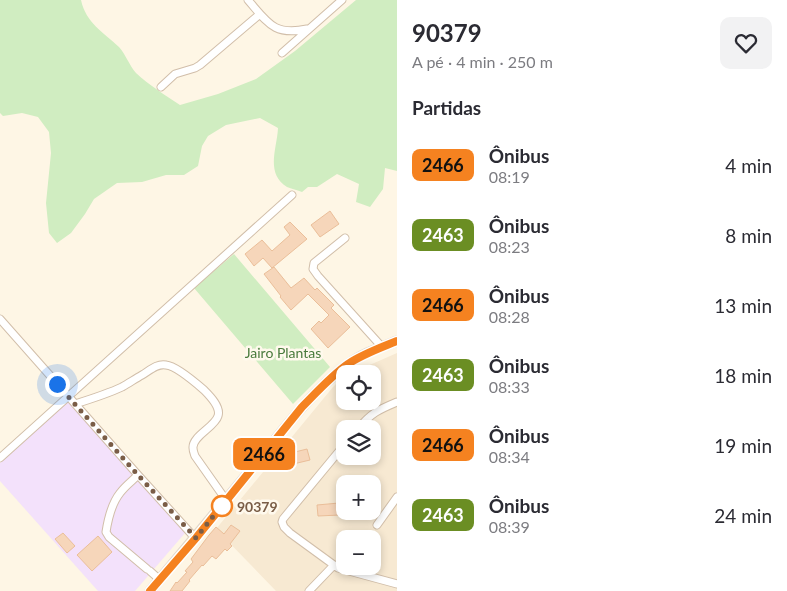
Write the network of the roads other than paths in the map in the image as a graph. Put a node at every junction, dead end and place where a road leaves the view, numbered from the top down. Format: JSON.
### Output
{"nodes":[{"id":1,"x":248,"y":0,"type":"edge"},
{"id":2,"x":342,"y":0,"type":"edge"},
{"id":3,"x":260,"y":14,"type":"junction"},
{"id":4,"x":307,"y":29,"type":"junction"},
{"id":5,"x":282,"y":53,"type":"dead end"},
{"id":6,"x":161,"y":87,"type":"dead end"},
{"id":7,"x":292,"y":195,"type":"dead end"},
{"id":8,"x":345,"y":238,"type":"dead end"},
{"id":9,"x":0,"y":319,"type":"edge"},
{"id":10,"x":397,"y":340,"type":"edge"},
{"id":11,"x":382,"y":347,"type":"junction"},
{"id":12,"x":68,"y":397,"type":"junction"},
{"id":13,"x":397,"y":402,"type":"edge"},
{"id":14,"x":75,"y":404,"type":"junction"},
{"id":15,"x":366,"y":420,"type":"edge"},
{"id":16,"x":336,"y":455,"type":"edge"},
{"id":17,"x":0,"y":458,"type":"edge"},
{"id":18,"x":138,"y":475,"type":"junction"},
{"id":19,"x":397,"y":497,"type":"edge"},
{"id":20,"x":226,"y":500,"type":"junction"},
{"id":21,"x":377,"y":525,"type":"dead end"},
{"id":22,"x":196,"y":538,"type":"junction"},
{"id":23,"x":334,"y":565,"type":"junction"},
{"id":24,"x":160,"y":580,"type":"junction"},
{"id":25,"x":397,"y":584,"type":"edge"},
{"id":26,"x":150,"y":591,"type":"edge"},
{"id":27,"x":309,"y":591,"type":"edge"}],
"edges":[{"from":1,"to":3,"type":"street"},
{"from":2,"to":4,"type":"street"},
{"from":3,"to":4,"type":"street"},
{"from":3,"to":6,"type":"street"},
{"from":4,"to":5,"type":"street"},
{"from":7,"to":12,"type":"street"},
{"from":8,"to":11,"type":"street"},
{"from":9,"to":12,"type":"street"},
{"from":10,"to":11,"type":"main road"},
{"from":11,"to":20,"type":"main road"},
{"from":12,"to":14,"type":"street"},
{"from":12,"to":17,"type":"street"},
{"from":13,"to":15,"type":"street"},
{"from":14,"to":18,"type":"street"},
{"from":14,"to":20,"type":"street"},
{"from":16,"to":23,"type":"street"},
{"from":18,"to":22,"type":"street"},
{"from":18,"to":24,"type":"street"},
{"from":19,"to":21,"type":"street"},
{"from":20,"to":22,"type":"main road"},
{"from":22,"to":24,"type":"main road"},
{"from":23,"to":25,"type":"street"},
{"from":23,"to":27,"type":"street"},
{"from":24,"to":26,"type":"main road"}]}
